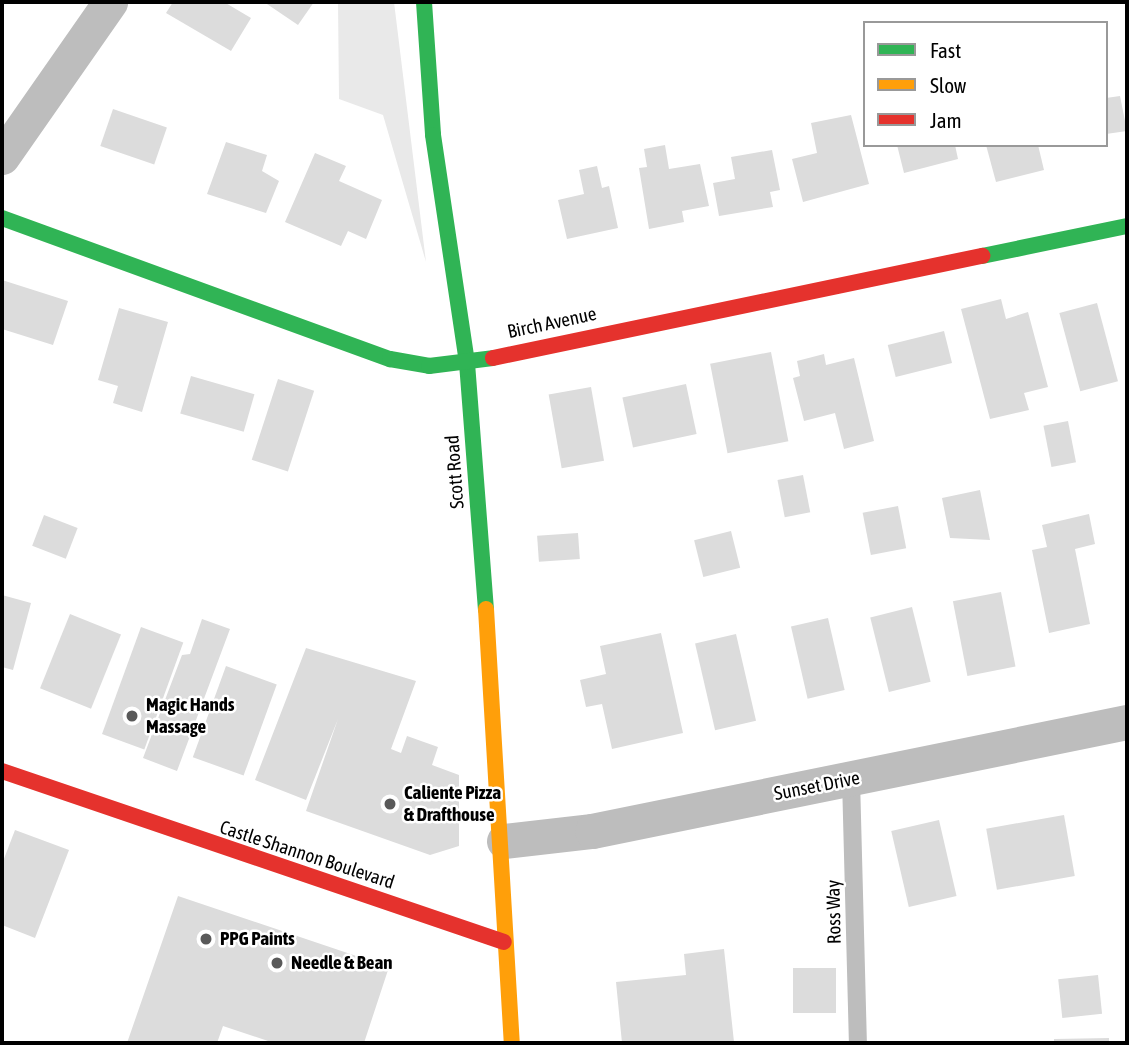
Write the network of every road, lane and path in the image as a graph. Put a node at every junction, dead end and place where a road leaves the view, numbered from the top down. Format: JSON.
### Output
{"nodes":[{"id":1,"x":110,"y":2,"type":"edge"},
{"id":2,"x":424,"y":2,"type":"edge"},
{"id":3,"x":2,"y":157,"type":"edge"},
{"id":4,"x":2,"y":218,"type":"edge"},
{"id":5,"x":1127,"y":226,"type":"edge"},
{"id":6,"x":467,"y":363,"type":"junction"},
{"id":7,"x":1127,"y":722,"type":"edge"},
{"id":8,"x":2,"y":771,"type":"edge"},
{"id":9,"x":851,"y":779,"type":"junction"},
{"id":10,"x":504,"y":841,"type":"junction"},
{"id":11,"x":504,"y":942,"type":"junction"},
{"id":12,"x":512,"y":1043,"type":"edge"},
{"id":13,"x":858,"y":1043,"type":"edge"}],
"edges":[{"from":1,"to":3,"type":"street"},
{"from":2,"to":6,"type":"street","name":"Scott Road"},
{"from":4,"to":6,"type":"street","name":"Birch Avenue"},
{"from":5,"to":6,"type":"street","name":"Birch Avenue"},
{"from":6,"to":10,"type":"street","name":"Scott Road"},
{"from":7,"to":9,"type":"street","name":"Sunset Drive"},
{"from":8,"to":11,"type":"street","name":"Castle Shannon Boulevard"},
{"from":9,"to":10,"type":"street","name":"Sunset Drive"},
{"from":9,"to":13,"type":"lane","name":"Ross Way"},
{"from":10,"to":11,"type":"street","name":"Scott Road"},
{"from":11,"to":12,"type":"street"}]}
